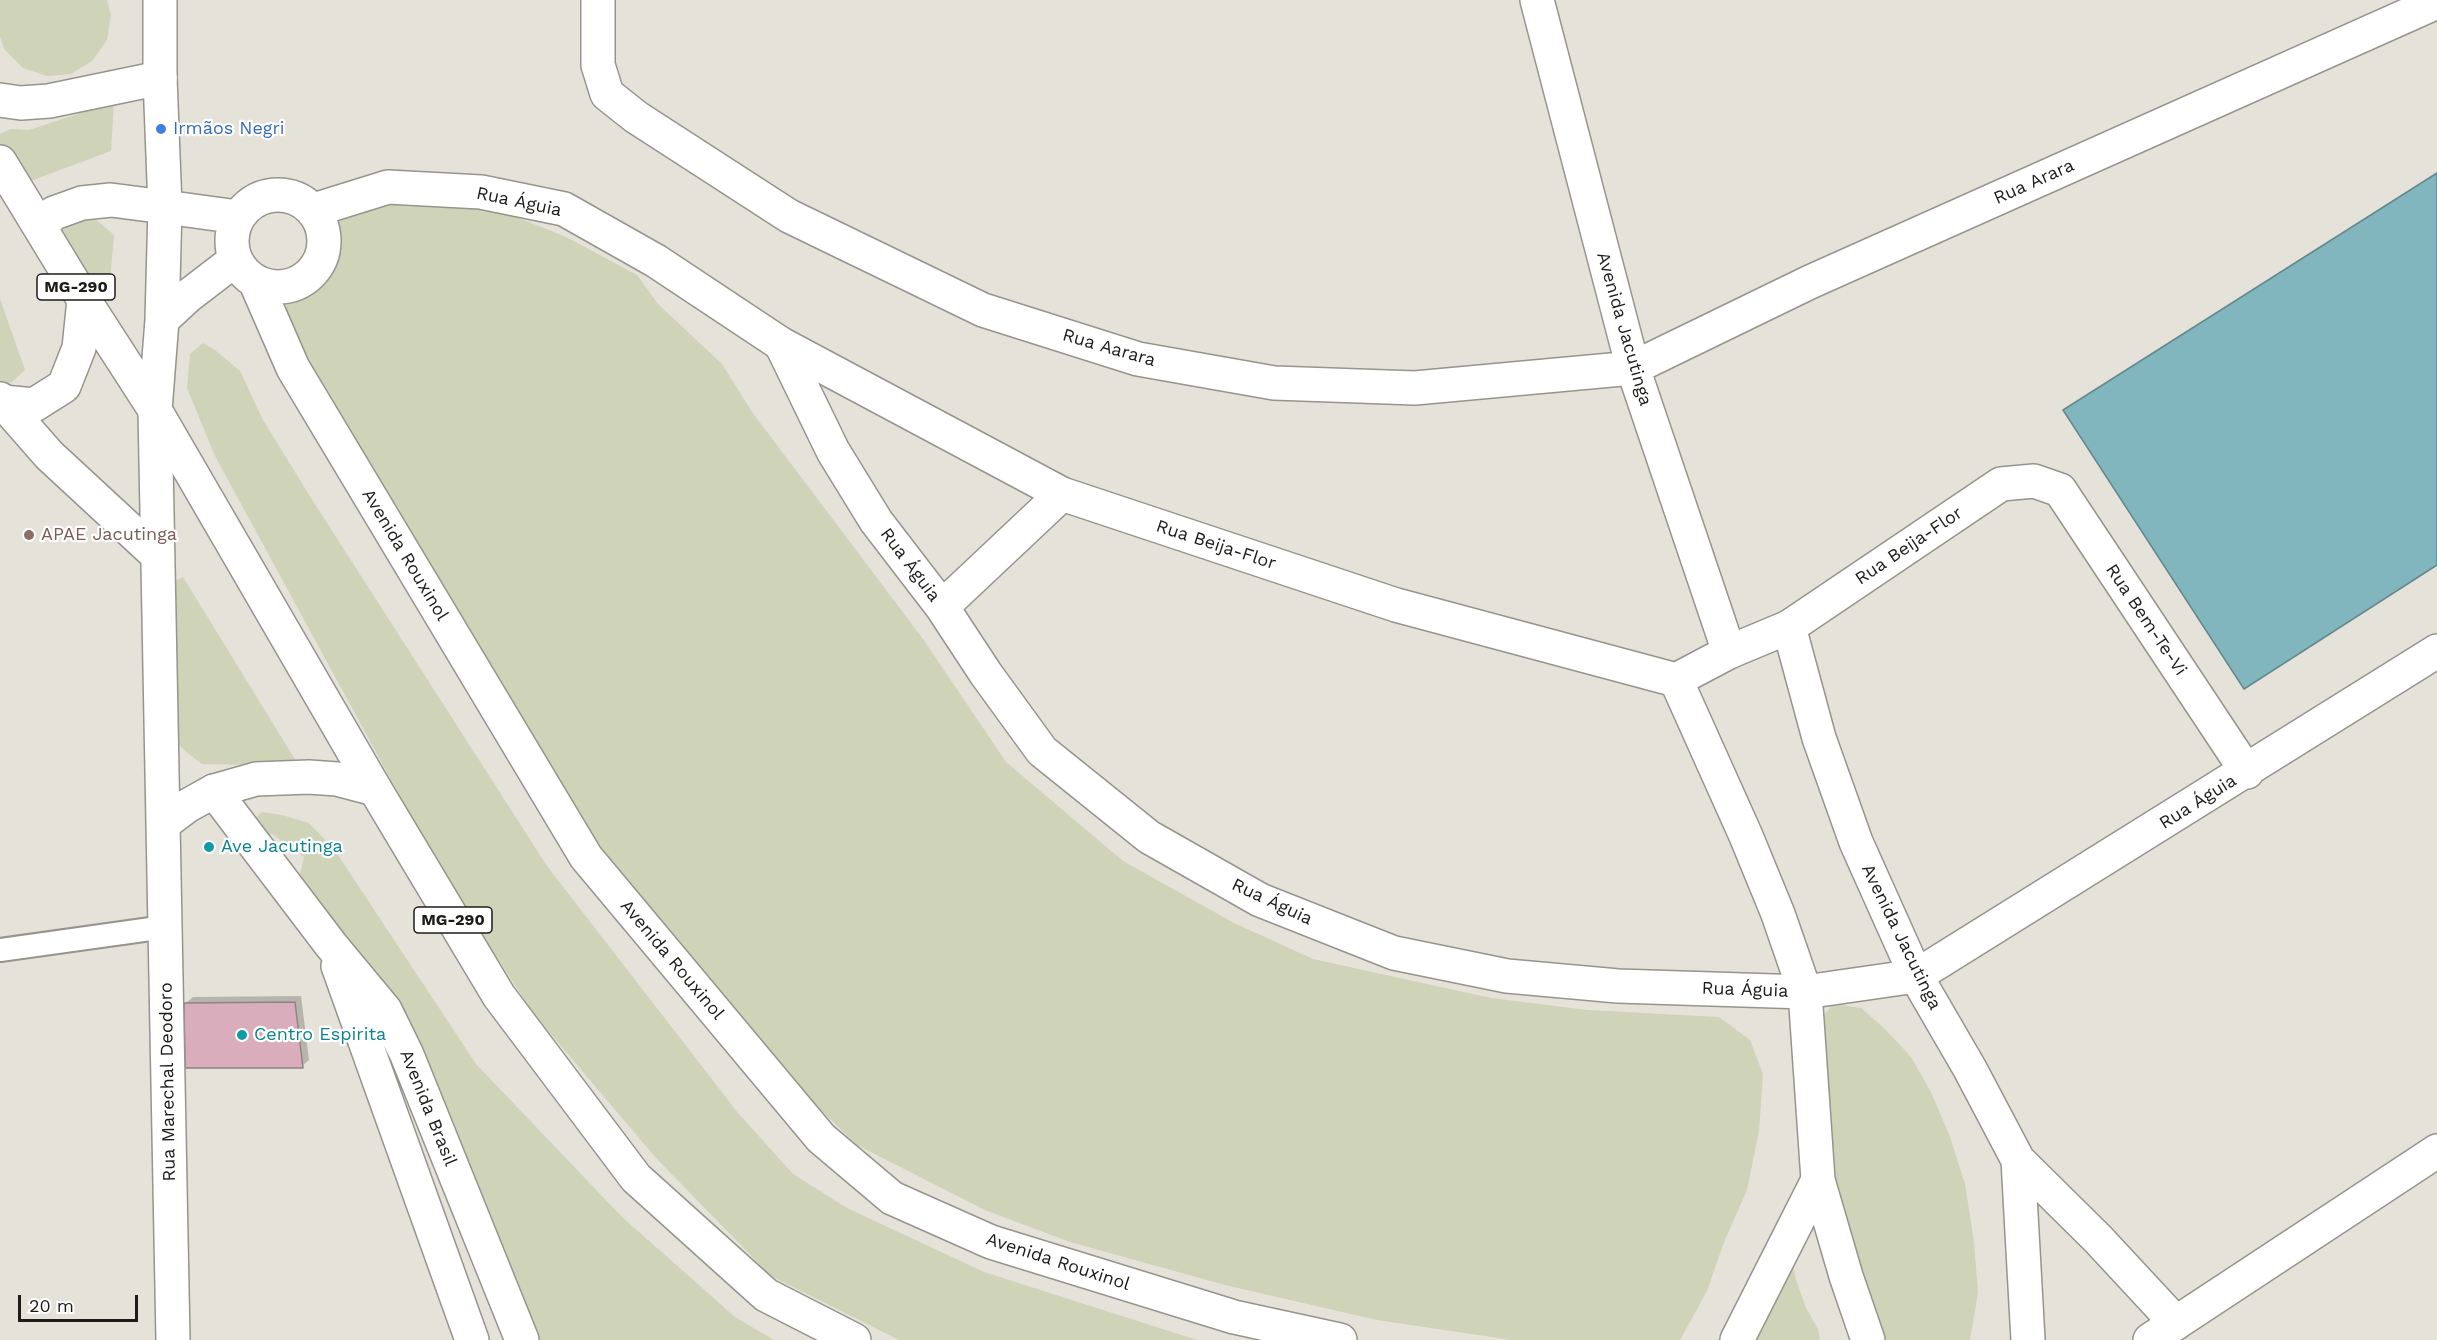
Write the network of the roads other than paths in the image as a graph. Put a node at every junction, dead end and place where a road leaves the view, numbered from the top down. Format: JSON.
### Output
{"nodes":[{"id":1,"x":135,"y":0,"type":"edge"},
{"id":2,"x":597,"y":0,"type":"edge"},
{"id":3,"x":1537,"y":0,"type":"edge"},
{"id":4,"x":2437,"y":2,"type":"edge"},
{"id":5,"x":160,"y":12,"type":"edge"},
{"id":6,"x":160,"y":78,"type":"junction"},
{"id":7,"x":0,"y":100,"type":"edge"},
{"id":8,"x":0,"y":162,"type":"edge"},
{"id":9,"x":165,"y":207,"type":"junction"},
{"id":10,"x":314,"y":210,"type":"junction"},
{"id":11,"x":238,"y":217,"type":"junction"},
{"id":12,"x":39,"y":226,"type":"junction"},
{"id":13,"x":245,"y":271,"type":"junction"},
{"id":14,"x":84,"y":300,"type":"junction"},
{"id":15,"x":162,"y":320,"type":"junction"},
{"id":16,"x":781,"y":344,"type":"junction"},
{"id":17,"x":1633,"y":368,"type":"junction"},
{"id":18,"x":1,"y":400,"type":"edge"},
{"id":19,"x":155,"y":410,"type":"junction"},
{"id":20,"x":2034,"y":481,"type":"joint"},
{"id":21,"x":1062,"y":494,"type":"junction"},
{"id":22,"x":157,"y":555,"type":"junction"},
{"id":23,"x":942,"y":607,"type":"junction"},
{"id":24,"x":1790,"y":627,"type":"junction"},
{"id":25,"x":2437,"y":651,"type":"edge"},
{"id":26,"x":1729,"y":652,"type":"junction"},
{"id":27,"x":1676,"y":680,"type":"junction"},
{"id":28,"x":2247,"y":772,"type":"junction"},
{"id":29,"x":375,"y":789,"type":"junction"},
{"id":30,"x":214,"y":791,"type":"junction"},
{"id":31,"x":163,"y":824,"type":"junction"},
{"id":32,"x":165,"y":927,"type":"junction"},
{"id":33,"x":331,"y":945,"type":"junction"},
{"id":34,"x":0,"y":950,"type":"edge"},
{"id":35,"x":1916,"y":976,"type":"junction"},
{"id":36,"x":1805,"y":992,"type":"junction"},
{"id":37,"x":2437,"y":1151,"type":"edge"},
{"id":38,"x":2018,"y":1160,"type":"junction"},
{"id":39,"x":1818,"y":1180,"type":"junction"},
{"id":40,"x":2163,"y":1331,"type":"edge"},
{"id":41,"x":173,"y":1340,"type":"edge"},
{"id":42,"x":471,"y":1340,"type":"edge"},
{"id":43,"x":522,"y":1340,"type":"edge"},
{"id":44,"x":854,"y":1340,"type":"edge"},
{"id":45,"x":1340,"y":1340,"type":"edge"},
{"id":46,"x":1737,"y":1340,"type":"edge"},
{"id":47,"x":1868,"y":1340,"type":"edge"},
{"id":48,"x":2028,"y":1340,"type":"edge"}],
"edges":[{"from":1,"to":5,"type":"main road"},
{"from":2,"to":17,"type":"main road","name":"Rua Aarara"},
{"from":3,"to":17,"type":"main road","name":"Avenida Jacutinga"},
{"from":4,"to":17,"type":"main road","name":"Rua Arara"},
{"from":5,"to":6,"type":"main road","name":"Rua Marechal Deodoro"},
{"from":6,"to":7,"type":"main road"},
{"from":6,"to":9,"type":"main road","name":"Rua Marechal Deodoro"},
{"from":8,"to":12,"type":"main road","number":"MG-290"},
{"from":9,"to":11,"type":"main road"},
{"from":9,"to":12,"type":"main road"},
{"from":9,"to":15,"type":"main road","name":"Rua Marechal Deodoro"},
{"from":10,"to":11,"type":"main road"},
{"from":10,"to":13,"type":"main road"},
{"from":10,"to":16,"type":"main road","name":"Rua Águia"},
{"from":11,"to":13,"type":"main road"},
{"from":12,"to":14,"type":"main road","number":"MG-290"},
{"from":13,"to":15,"type":"main road"},
{"from":13,"to":45,"type":"main road","name":"Avenida Rouxinol"},
{"from":14,"to":18,"type":"main road"},
{"from":14,"to":19,"type":"main road","number":"MG-290"},
{"from":15,"to":19,"type":"main road","name":"Rua Marechal Deodoro"},
{"from":16,"to":21,"type":"main road","name":"Rua Beija-Flor"},
{"from":16,"to":23,"type":"main road","name":"Rua Águia"},
{"from":17,"to":26,"type":"main road","name":"Avenida Jacutinga"},
{"from":18,"to":22,"type":"main road"},
{"from":19,"to":22,"type":"main road","name":"Rua Marechal Deodoro"},
{"from":19,"to":29,"type":"main road","number":"MG-290"},
{"from":20,"to":24,"type":"main road","name":"Rua Beija-Flor"},
{"from":20,"to":28,"type":"main road","name":"Rua Bem-Te-Vi"},
{"from":21,"to":23,"type":"main road"},
{"from":21,"to":27,"type":"main road","name":"Rua Beija-Flor"},
{"from":22,"to":31,"type":"main road","name":"Rua Marechal Deodoro"},
{"from":23,"to":36,"type":"main road","name":"Rua Águia"},
{"from":24,"to":26,"type":"main road"},
{"from":24,"to":35,"type":"main road","name":"Avenida Jacutinga"},
{"from":25,"to":28,"type":"main road","name":"Rua Águia"},
{"from":26,"to":27,"type":"main road"},
{"from":27,"to":36,"type":"main road"},
{"from":28,"to":35,"type":"main road","name":"Rua Águia"},
{"from":29,"to":30,"type":"main road"},
{"from":29,"to":44,"type":"main road","number":"MG-290"},
{"from":30,"to":31,"type":"main road"},
{"from":30,"to":33,"type":"main road"},
{"from":31,"to":32,"type":"main road","name":"Rua Marechal Deodoro"},
{"from":32,"to":34,"type":"lane"},
{"from":32,"to":41,"type":"main road","name":"Rua Marechal Deodoro"},
{"from":33,"to":42,"type":"main road","name":"Avenida Brasil"},
{"from":33,"to":43,"type":"main road","name":"Avenida Brasil"},
{"from":35,"to":36,"type":"main road","name":"Rua Águia"},
{"from":35,"to":38,"type":"main road","name":"Avenida Jacutinga"},
{"from":36,"to":39,"type":"main road"},
{"from":37,"to":40,"type":"main road"},
{"from":38,"to":40,"type":"main road"},
{"from":38,"to":48,"type":"main road","name":"Avenida Jacutinga"},
{"from":39,"to":46,"type":"main road"},
{"from":39,"to":47,"type":"main road"}]}
